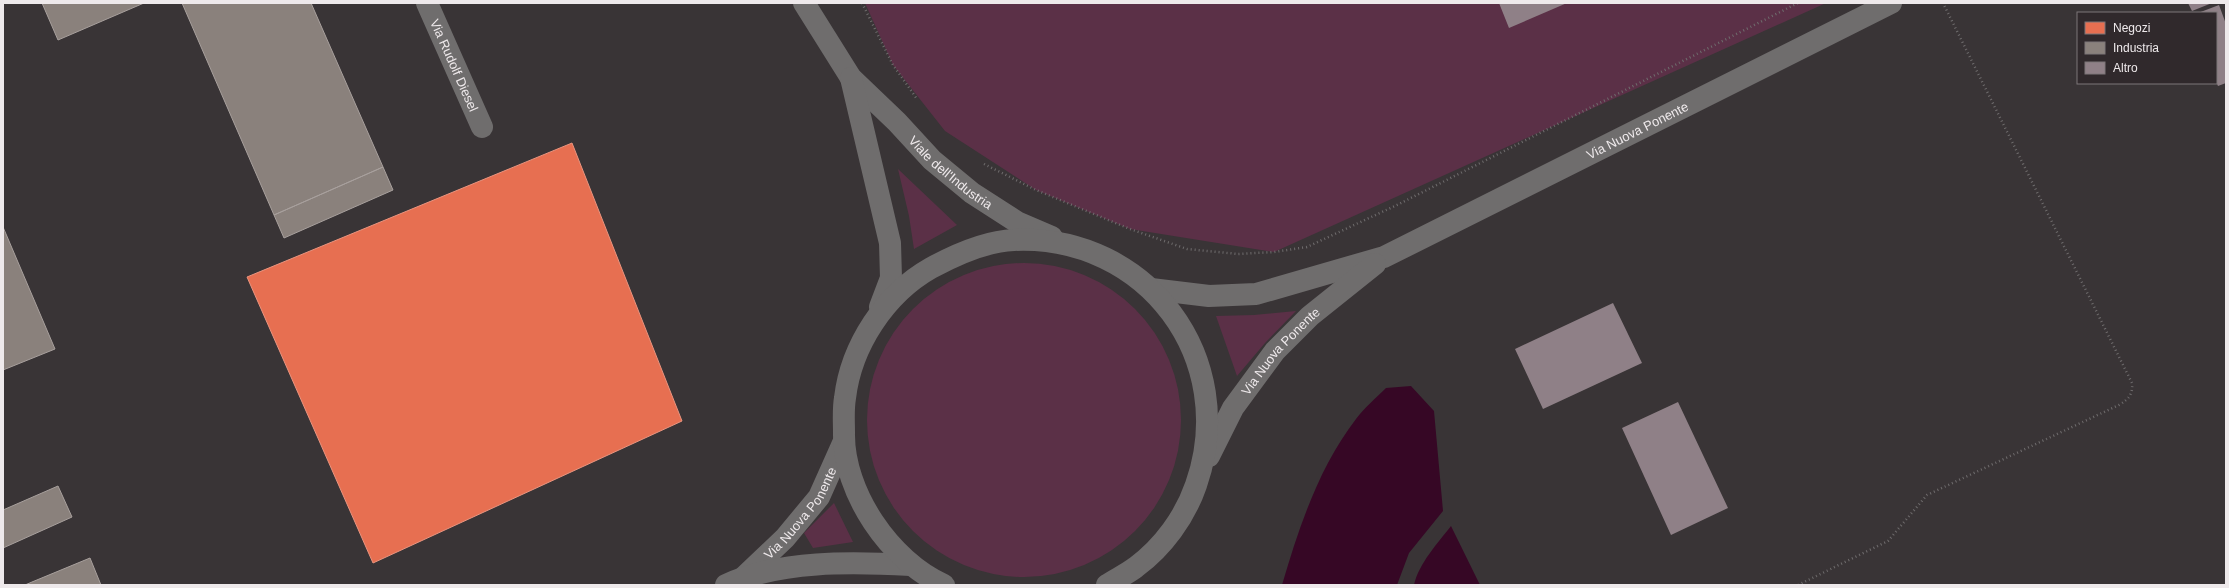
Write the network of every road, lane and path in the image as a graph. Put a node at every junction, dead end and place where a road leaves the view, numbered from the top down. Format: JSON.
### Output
{"nodes":[{"id":1,"x":427,"y":3,"type":"edge"},
{"id":2,"x":804,"y":3,"type":"edge"},
{"id":3,"x":862,"y":3,"type":"edge"},
{"id":4,"x":1798,"y":3,"type":"edge"},
{"id":5,"x":1891,"y":3,"type":"edge"},
{"id":6,"x":1943,"y":3,"type":"edge"},
{"id":7,"x":851,"y":78,"type":"junction"},
{"id":8,"x":918,"y":100,"type":"dead end"},
{"id":9,"x":482,"y":127,"type":"dead end"},
{"id":10,"x":978,"y":160,"type":"dead end"},
{"id":11,"x":1066,"y":244,"type":"junction"},
{"id":12,"x":1384,"y":257,"type":"junction"},
{"id":13,"x":1151,"y":289,"type":"junction"},
{"id":14,"x":876,"y":318,"type":"junction"},
{"id":15,"x":844,"y":441,"type":"junction"},
{"id":16,"x":1202,"y":467,"type":"junction"},
{"id":17,"x":911,"y":565,"type":"junction"},
{"id":18,"x":1134,"y":576,"type":"edge"},
{"id":19,"x":735,"y":581,"type":"edge"},
{"id":20,"x":944,"y":585,"type":"edge"},
{"id":21,"x":1107,"y":585,"type":"edge"},
{"id":22,"x":1798,"y":585,"type":"edge"}],
"edges":[{"from":1,"to":9,"type":"street","name":"Via Rudolf Diesel"},
{"from":2,"to":7,"type":"street","name":"Viale dell'Industria"},
{"from":3,"to":8,"type":"path"},
{"from":4,"to":10,"type":"path"},
{"from":5,"to":12,"type":"street","name":"Via Nuova Ponente"},
{"from":6,"to":22,"type":"path"},
{"from":7,"to":11,"type":"street","name":"Viale dell'Industria"},
{"from":7,"to":14,"type":"street","name":"Viale dell'Industria"},
{"from":11,"to":13,"type":"street"},
{"from":11,"to":14,"type":"street"},
{"from":12,"to":13,"type":"street","name":"Via Nuova Ponente"},
{"from":12,"to":16,"type":"street","name":"Via Nuova Ponente"},
{"from":13,"to":16,"type":"street"},
{"from":14,"to":15,"type":"street"},
{"from":15,"to":17,"type":"street"},
{"from":15,"to":19,"type":"street","name":"Via Nuova Ponente"},
{"from":16,"to":18,"type":"street"},
{"from":17,"to":19,"type":"street","name":"Via Nuova Ponente"},
{"from":17,"to":20,"type":"street"},
{"from":18,"to":21,"type":"street"}]}
